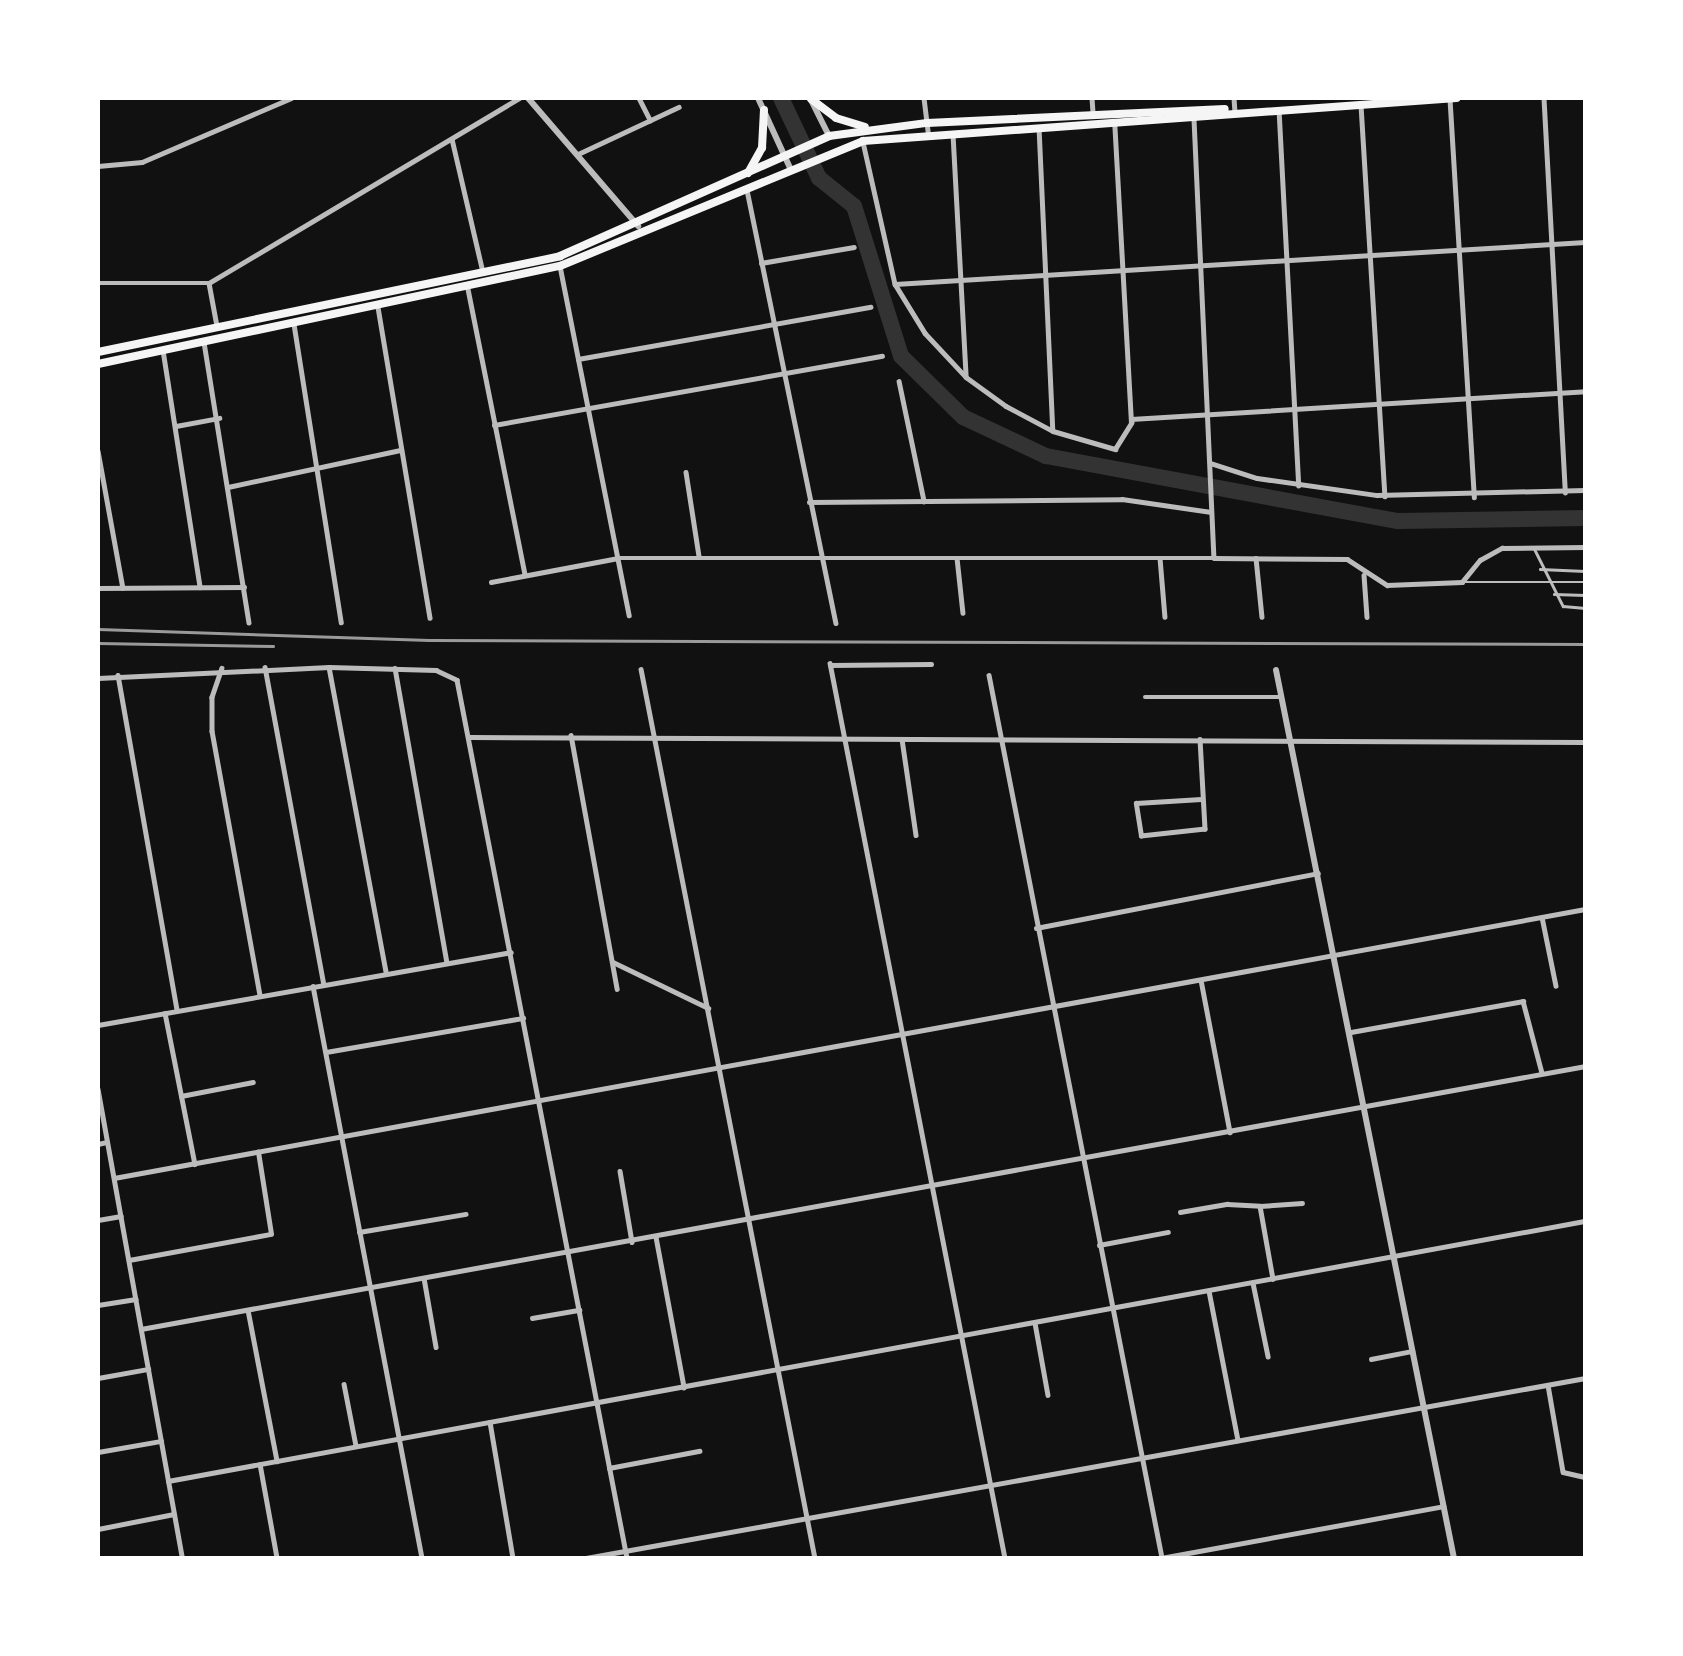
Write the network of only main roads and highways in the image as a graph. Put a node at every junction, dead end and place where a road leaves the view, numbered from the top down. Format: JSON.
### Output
{"nodes":[{"id":1,"x":1450,"y":98,"type":"edge"},
{"id":2,"x":1455,"y":98,"type":"edge"},
{"id":3,"x":811,"y":99,"type":"edge"},
{"id":4,"x":1427,"y":99,"type":"edge"},
{"id":5,"x":1350,"y":101,"type":"edge"},
{"id":6,"x":764,"y":110,"type":"road end"},
{"id":7,"x":1235,"y":111,"type":"junction"},
{"id":8,"x":1093,"y":114,"type":"junction"},
{"id":9,"x":1066,"y":125,"type":"junction"},
{"id":10,"x":867,"y":128,"type":"junction"},
{"id":11,"x":928,"y":128,"type":"junction"},
{"id":12,"x":825,"y":137,"type":"junction"},
{"id":13,"x":828,"y":151,"type":"junction"},
{"id":14,"x":744,"y":177,"type":"junction"},
{"id":15,"x":98,"y":352,"type":"edge"},
{"id":16,"x":98,"y":364,"type":"edge"}],
"edges":[{"from":1,"to":2,"type":"main road"},
{"from":1,"to":4,"type":"main road"},
{"from":3,"to":10,"type":"main road"},
{"from":4,"to":5,"type":"main road"},
{"from":5,"to":7,"type":"main road"},
{"from":6,"to":14,"type":"main road"},
{"from":7,"to":8,"type":"main road"},
{"from":7,"to":9,"type":"main road"},
{"from":8,"to":9,"type":"main road"},
{"from":8,"to":11,"type":"main road"},
{"from":9,"to":11,"type":"main road"},
{"from":10,"to":11,"type":"main road"},
{"from":10,"to":12,"type":"main road"},
{"from":11,"to":13,"type":"main road"},
{"from":12,"to":13,"type":"main road"},
{"from":12,"to":14,"type":"main road"},
{"from":13,"to":16,"type":"main road"},
{"from":14,"to":15,"type":"main road"}]}
